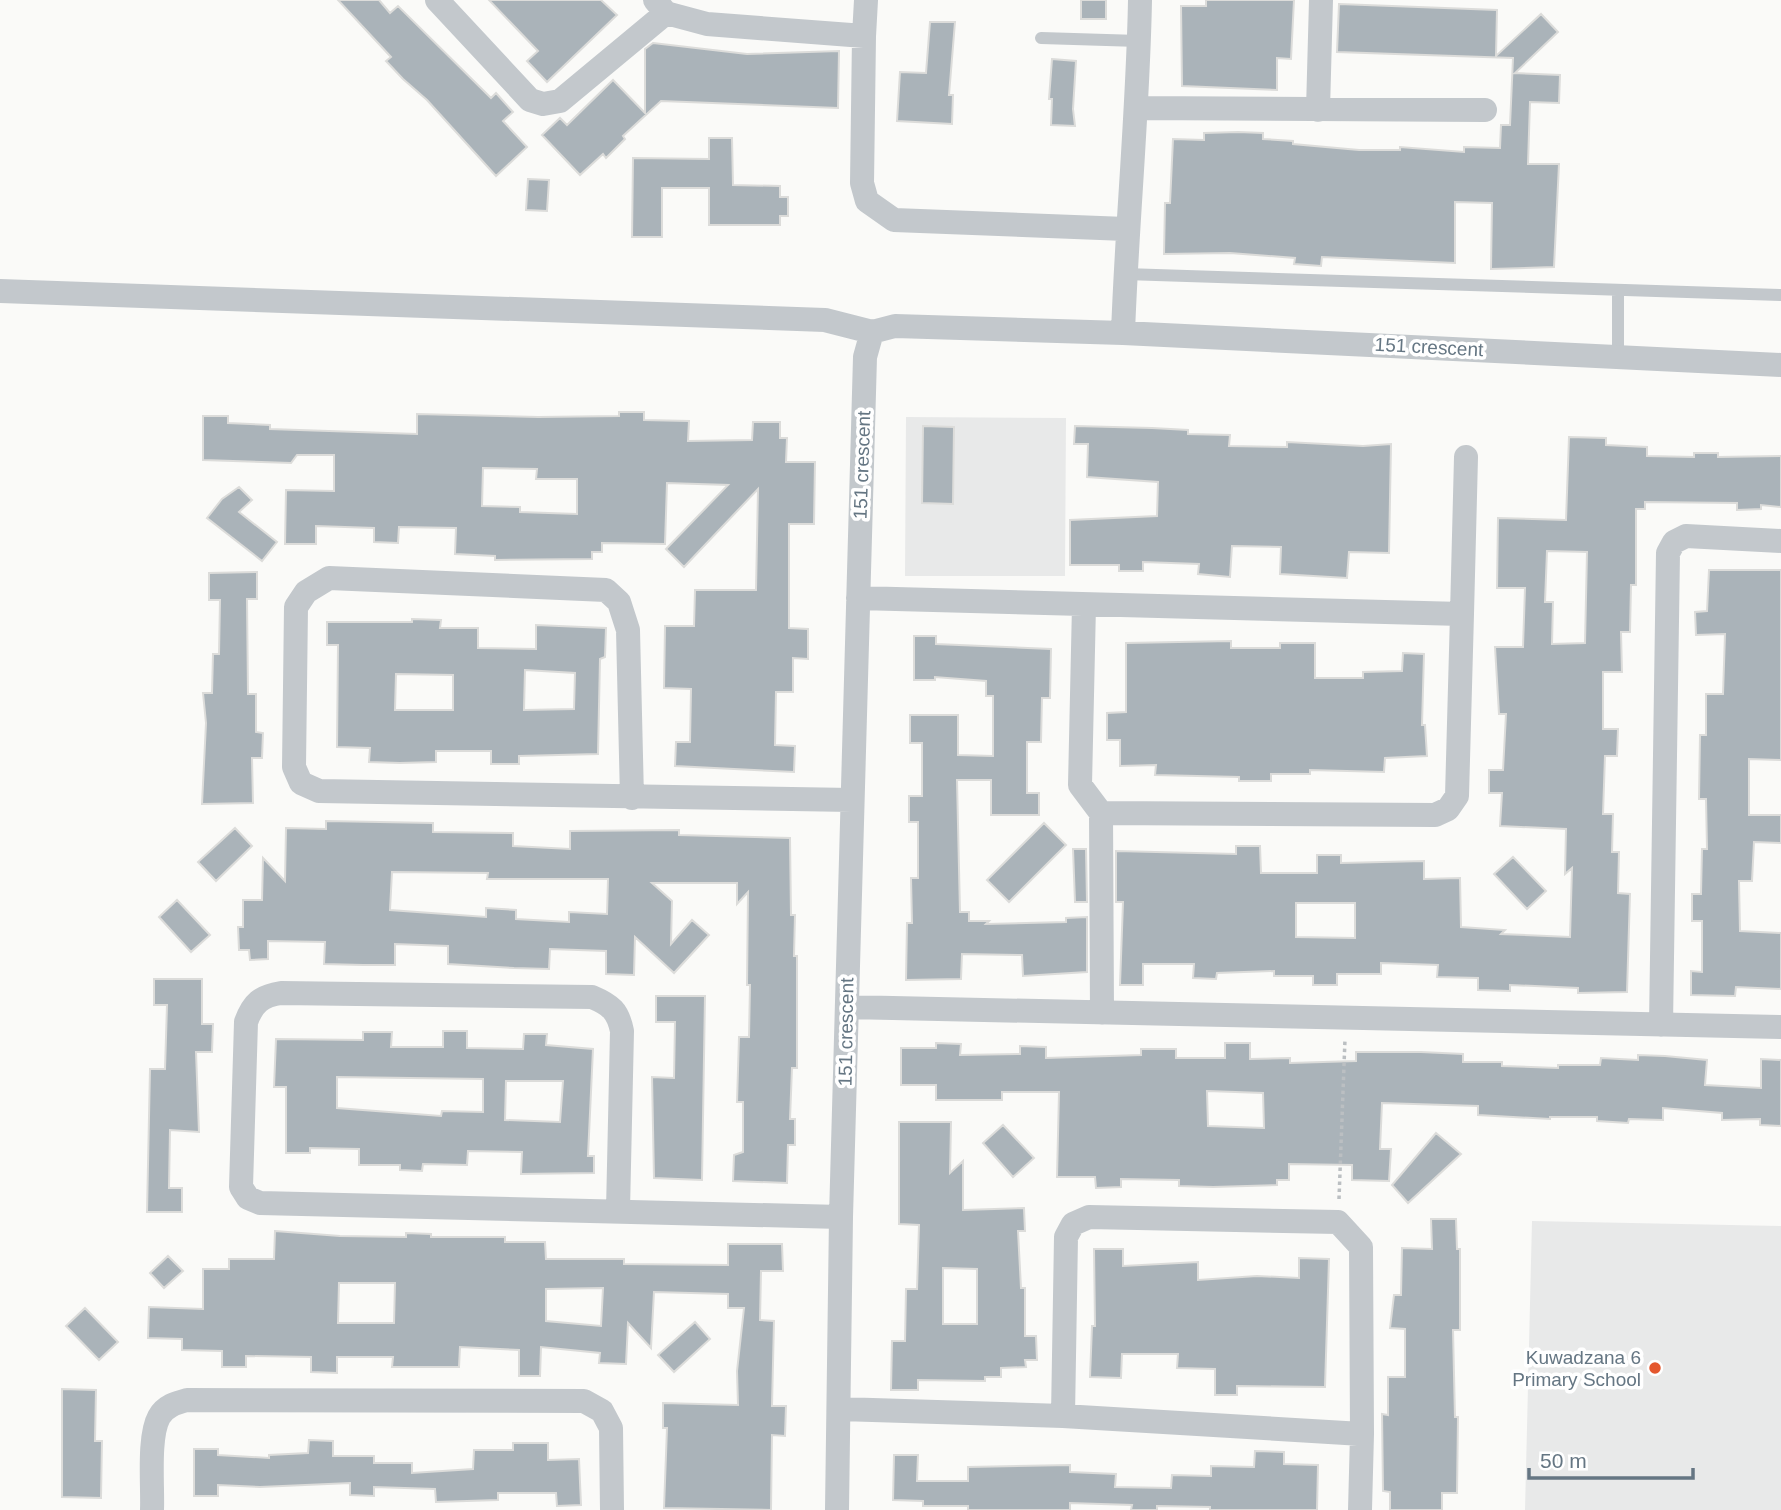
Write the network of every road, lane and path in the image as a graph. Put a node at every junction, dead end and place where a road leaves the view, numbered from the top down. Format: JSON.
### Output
{"nodes":[{"id":1,"x":437,"y":0,"type":"edge"},
{"id":2,"x":866,"y":0,"type":"edge"},
{"id":3,"x":1140,"y":0,"type":"edge"},
{"id":4,"x":1321,"y":0,"type":"edge"},
{"id":5,"x":661,"y":6,"type":"edge"},
{"id":6,"x":864,"y":36,"type":"junction"},
{"id":7,"x":1041,"y":37,"type":"dead end"},
{"id":8,"x":1139,"y":41,"type":"junction"},
{"id":9,"x":1137,"y":108,"type":"junction"},
{"id":10,"x":1318,"y":110,"type":"junction"},
{"id":11,"x":1485,"y":110,"type":"dead end"},
{"id":12,"x":1126,"y":229,"type":"junction"},
{"id":13,"x":1125,"y":274,"type":"junction"},
{"id":14,"x":1618,"y":290,"type":"junction"},
{"id":15,"x":0,"y":291,"type":"edge"},
{"id":16,"x":1781,"y":295,"type":"edge"},
{"id":17,"x":872,"y":332,"type":"junction"},
{"id":18,"x":1123,"y":333,"type":"junction"},
{"id":19,"x":1618,"y":356,"type":"junction"},
{"id":20,"x":1781,"y":365,"type":"edge"},
{"id":21,"x":1466,"y":457,"type":"dead end"},
{"id":22,"x":1781,"y":541,"type":"edge"},
{"id":23,"x":858,"y":598,"type":"junction"},
{"id":24,"x":1084,"y":605,"type":"junction"},
{"id":25,"x":1462,"y":614,"type":"junction"},
{"id":26,"x":632,"y":798,"type":"junction"},
{"id":27,"x":852,"y":800,"type":"junction"},
{"id":28,"x":1101,"y":813,"type":"junction"},
{"id":29,"x":847,"y":1007,"type":"junction"},
{"id":30,"x":1102,"y":1013,"type":"junction"},
{"id":31,"x":1346,"y":1018,"type":"junction"},
{"id":32,"x":1661,"y":1024,"type":"junction"},
{"id":33,"x":1781,"y":1027,"type":"edge"},
{"id":34,"x":618,"y":1210,"type":"junction"},
{"id":35,"x":841,"y":1217,"type":"junction"},
{"id":36,"x":1338,"y":1222,"type":"junction"},
{"id":37,"x":840,"y":1409,"type":"junction"},
{"id":38,"x":1063,"y":1416,"type":"junction"},
{"id":39,"x":1362,"y":1434,"type":"junction"},
{"id":40,"x":152,"y":1510,"type":"edge"},
{"id":41,"x":612,"y":1510,"type":"edge"},
{"id":42,"x":837,"y":1510,"type":"edge"},
{"id":43,"x":1360,"y":1510,"type":"edge"}],
"edges":[{"from":1,"to":5,"type":"street"},
{"from":2,"to":6,"type":"street"},
{"from":3,"to":8,"type":"street"},
{"from":4,"to":10,"type":"street"},
{"from":5,"to":6,"type":"street"},
{"from":6,"to":12,"type":"street"},
{"from":7,"to":8,"type":"lane"},
{"from":8,"to":9,"type":"street"},
{"from":9,"to":10,"type":"street"},
{"from":9,"to":12,"type":"street"},
{"from":10,"to":11,"type":"street"},
{"from":12,"to":13,"type":"street"},
{"from":13,"to":14,"type":"lane"},
{"from":13,"to":18,"type":"street"},
{"from":14,"to":16,"type":"lane"},
{"from":14,"to":19,"type":"lane"},
{"from":15,"to":17,"type":"street"},
{"from":17,"to":18,"type":"street","name":"151 crescent"},
{"from":17,"to":23,"type":"street","name":"151 crescent"},
{"from":18,"to":19,"type":"street","name":"151 crescent"},
{"from":19,"to":20,"type":"street","name":"151 crescent"},
{"from":21,"to":25,"type":"street"},
{"from":22,"to":32,"type":"street"},
{"from":23,"to":24,"type":"street"},
{"from":23,"to":27,"type":"street","name":"151 crescent"},
{"from":24,"to":25,"type":"street"},
{"from":24,"to":28,"type":"street"},
{"from":25,"to":28,"type":"street"},
{"from":26,"to":26,"type":"street"},
{"from":26,"to":27,"type":"street"},
{"from":27,"to":29,"type":"street","name":"151 crescent"},
{"from":28,"to":30,"type":"street"},
{"from":29,"to":30,"type":"street"},
{"from":29,"to":35,"type":"street","name":"151 crescent"},
{"from":30,"to":31,"type":"street"},
{"from":31,"to":32,"type":"street"},
{"from":31,"to":36,"type":"path"},
{"from":32,"to":33,"type":"street"},
{"from":34,"to":34,"type":"street"},
{"from":34,"to":35,"type":"street"},
{"from":35,"to":37,"type":"street","name":"151 crescent"},
{"from":36,"to":38,"type":"street"},
{"from":36,"to":39,"type":"street"},
{"from":37,"to":38,"type":"street"},
{"from":37,"to":42,"type":"street","name":"151 crescent"},
{"from":38,"to":39,"type":"street"},
{"from":39,"to":43,"type":"street"},
{"from":40,"to":41,"type":"street"}]}
